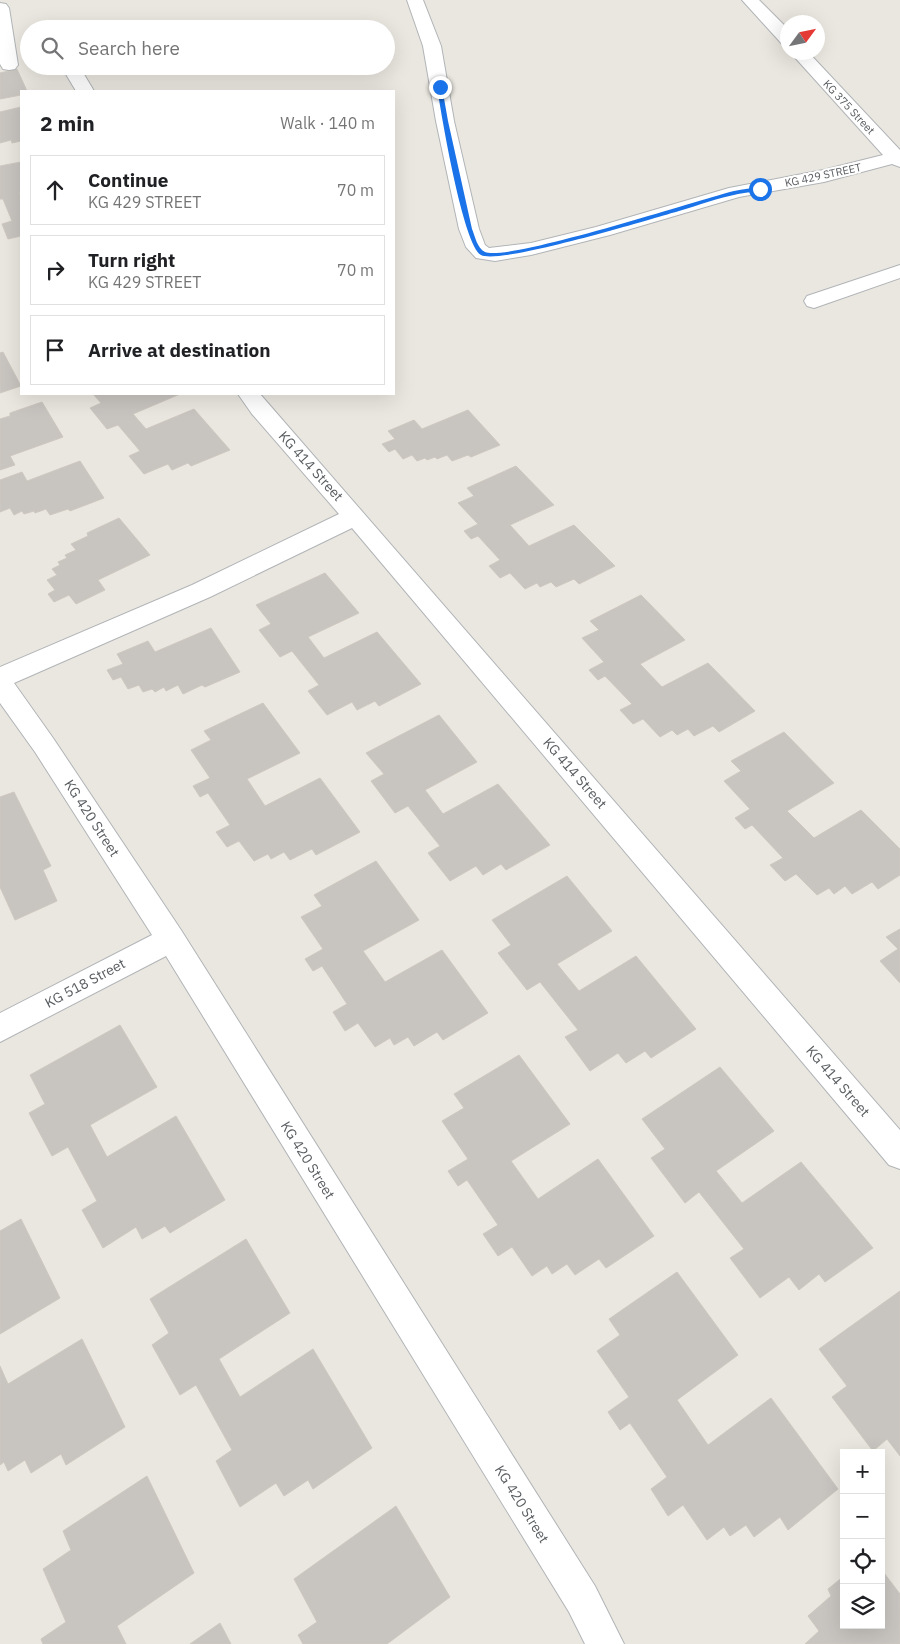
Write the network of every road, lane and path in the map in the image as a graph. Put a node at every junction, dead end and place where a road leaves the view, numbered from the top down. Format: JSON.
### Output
{"nodes":[{"id":1,"x":415,"y":0,"type":"edge"},
{"id":2,"x":750,"y":0,"type":"edge"},
{"id":3,"x":0,"y":8,"type":"edge"},
{"id":4,"x":780,"y":32,"type":"edge"},
{"id":5,"x":805,"y":60,"type":"edge"},
{"id":6,"x":20,"y":64,"type":"edge"},
{"id":7,"x":5,"y":65,"type":"edge"},
{"id":8,"x":75,"y":75,"type":"edge"},
{"id":9,"x":84,"y":90,"type":"edge"},
{"id":10,"x":898,"y":159,"type":"edge"},
{"id":11,"x":900,"y":271,"type":"edge"},
{"id":12,"x":814,"y":301,"type":"dead end"},
{"id":13,"x":250,"y":395,"type":"edge"},
{"id":14,"x":355,"y":516,"type":"junction"},
{"id":15,"x":0,"y":678,"type":"edge"},
{"id":16,"x":0,"y":683,"type":"edge"},
{"id":17,"x":171,"y":939,"type":"junction"},
{"id":18,"x":0,"y":1028,"type":"edge"},
{"id":19,"x":900,"y":1154,"type":"edge"},
{"id":20,"x":606,"y":1644,"type":"edge"}],
"edges":[{"from":1,"to":10,"type":"street","name":"KG 429 STREET"},
{"from":2,"to":4,"type":"street"},
{"from":3,"to":7,"type":"street"},
{"from":5,"to":10,"type":"street","name":"KG 375 Street"},
{"from":6,"to":7,"type":"street"},
{"from":8,"to":9,"type":"street"},
{"from":11,"to":12,"type":"street"},
{"from":13,"to":14,"type":"street","name":"KG 414 Street"},
{"from":14,"to":15,"type":"street"},
{"from":14,"to":19,"type":"street","name":"KG 414 Street"},
{"from":16,"to":17,"type":"street","name":"KG 420 Street"},
{"from":17,"to":18,"type":"street","name":"KG 518 Street"},
{"from":17,"to":20,"type":"street","name":"KG 420 Street"}]}
